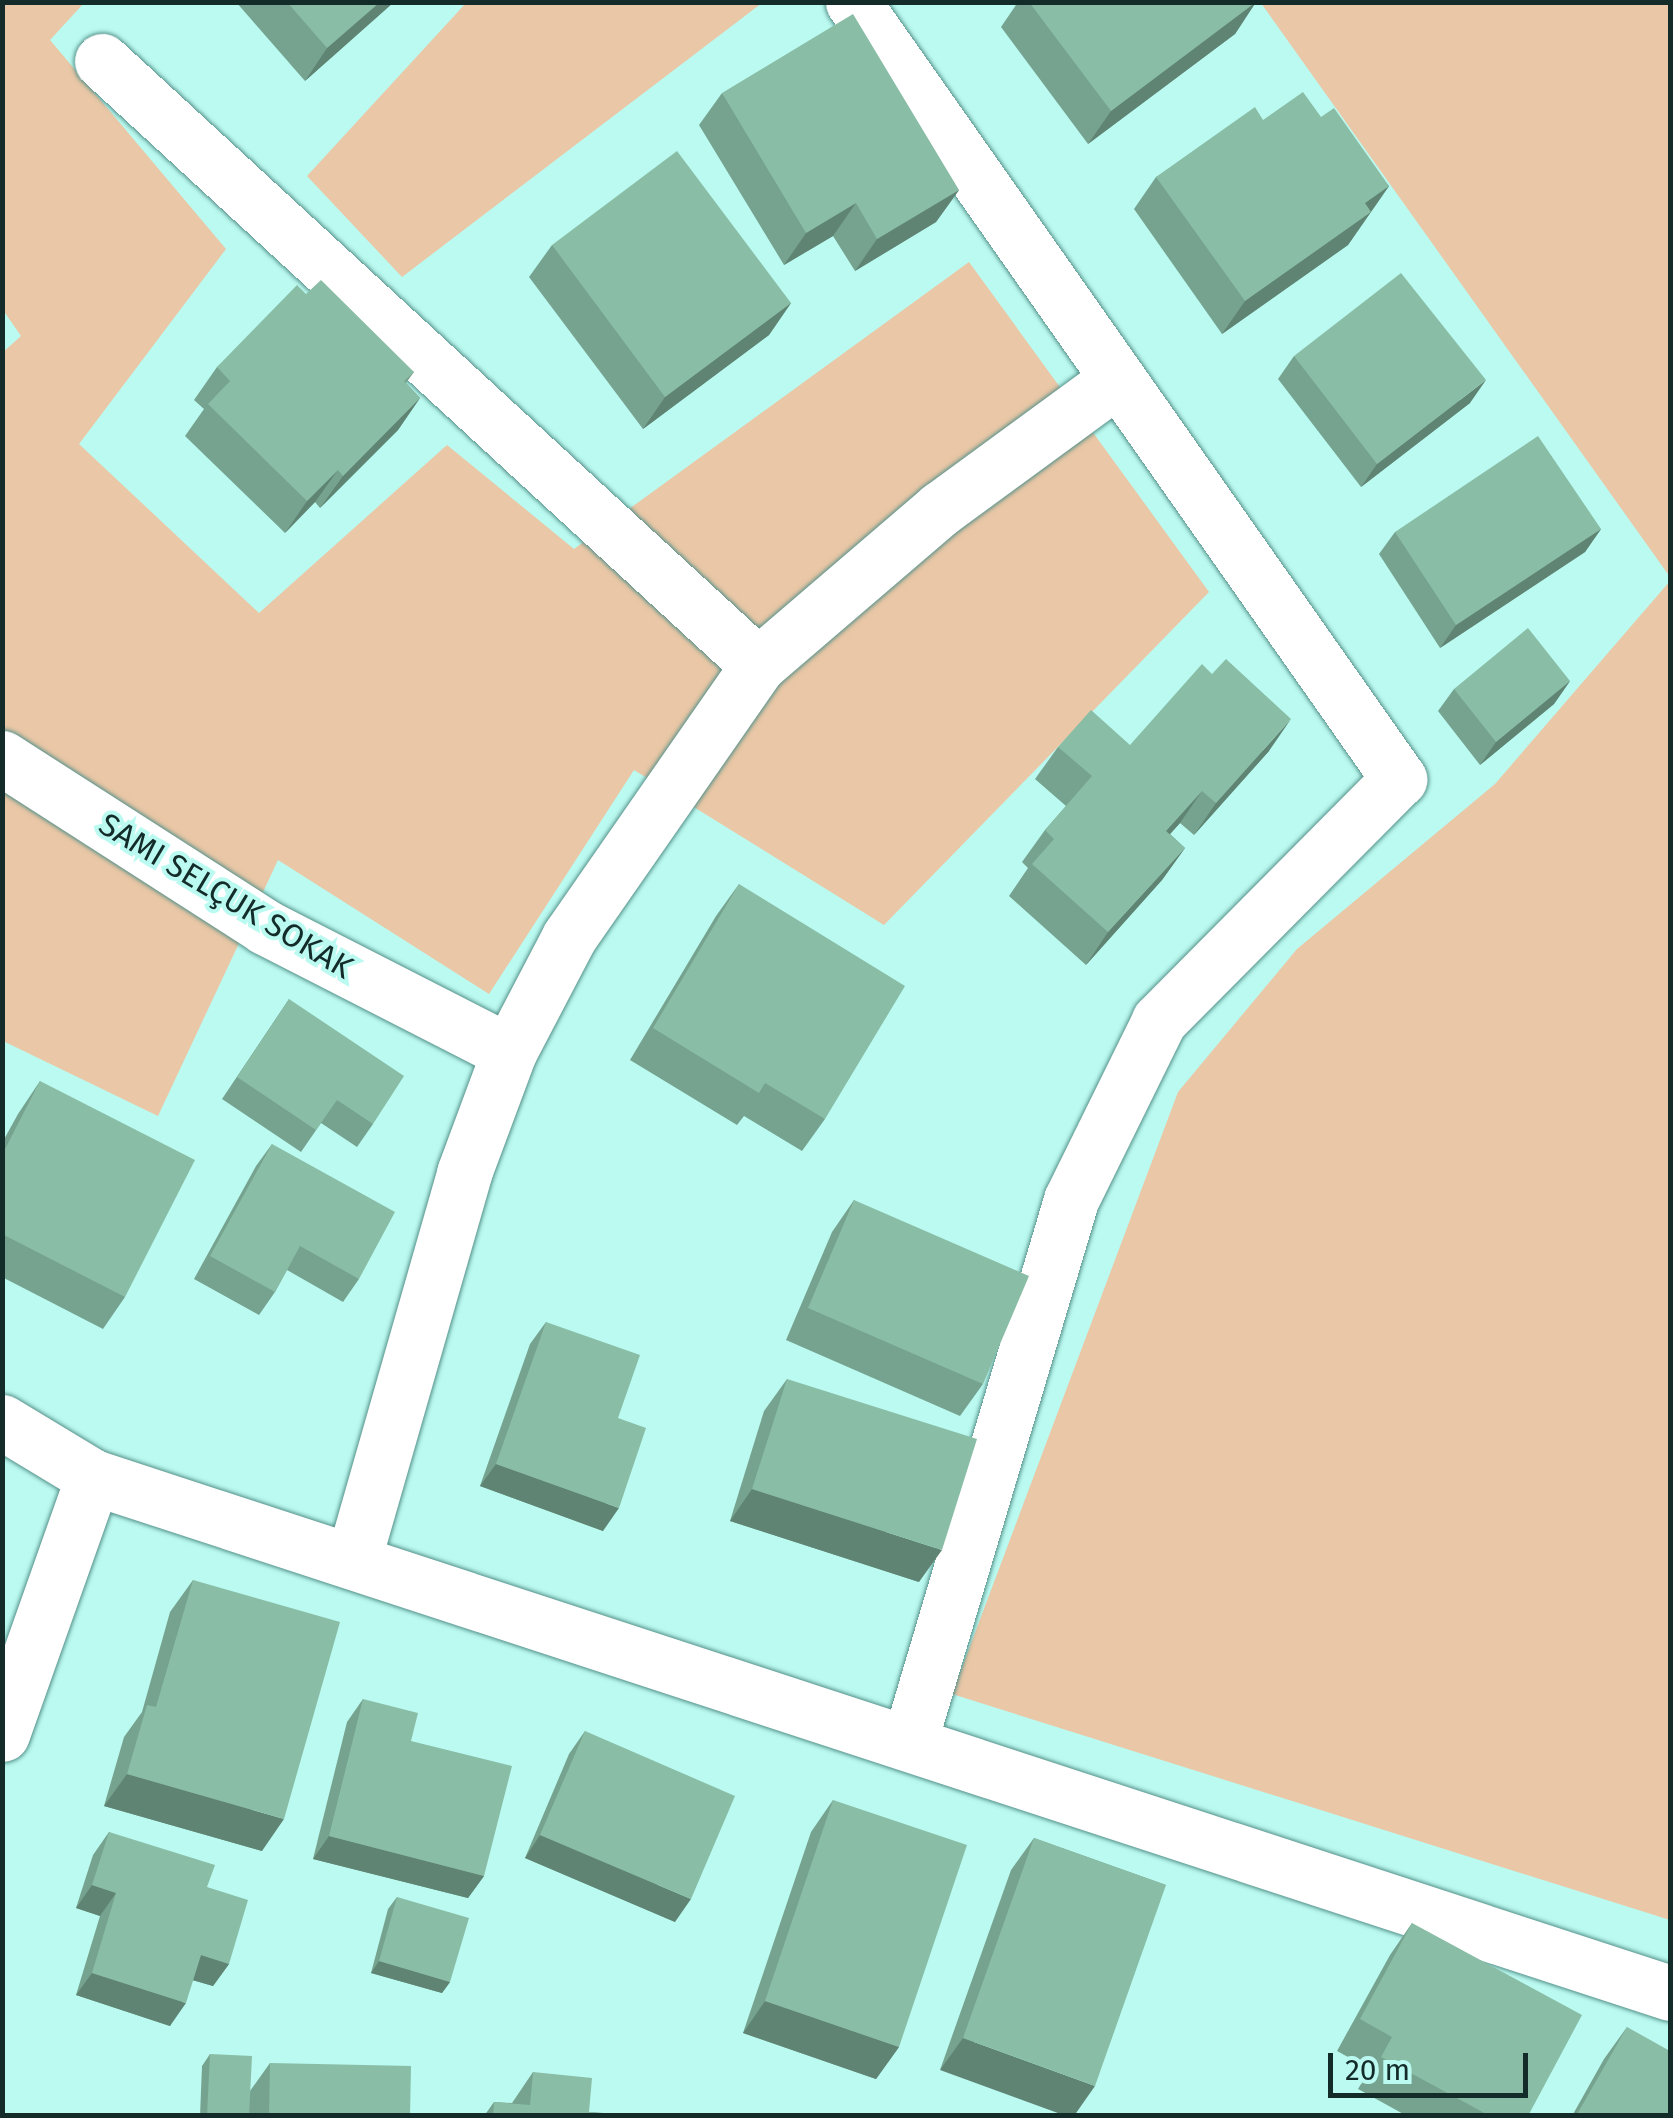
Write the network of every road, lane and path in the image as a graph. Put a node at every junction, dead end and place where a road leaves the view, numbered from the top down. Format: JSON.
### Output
{"nodes":[{"id":1,"x":861,"y":5,"type":"edge"},
{"id":2,"x":102,"y":61,"type":"dead end"},
{"id":3,"x":1116,"y":380,"type":"junction"},
{"id":4,"x":758,"y":666,"type":"junction"},
{"id":5,"x":2,"y":758,"type":"edge"},
{"id":6,"x":509,"y":1052,"type":"junction"},
{"id":7,"x":2,"y":1422,"type":"edge"},
{"id":8,"x":93,"y":1476,"type":"junction"},
{"id":9,"x":354,"y":1561,"type":"junction"},
{"id":10,"x":2,"y":1734,"type":"edge"},
{"id":11,"x":908,"y":1743,"type":"junction"},
{"id":12,"x":1670,"y":1992,"type":"edge"}],
"edges":[{"from":1,"to":3,"type":"street"},
{"from":2,"to":4,"type":"street"},
{"from":3,"to":4,"type":"street"},
{"from":3,"to":11,"type":"street"},
{"from":4,"to":6,"type":"street"},
{"from":5,"to":6,"type":"street","name":"SAMI SELÇUK SOKAK"},
{"from":6,"to":9,"type":"street"},
{"from":7,"to":8,"type":"street"},
{"from":8,"to":9,"type":"street"},
{"from":8,"to":10,"type":"street"},
{"from":9,"to":11,"type":"street"},
{"from":11,"to":12,"type":"street"}]}
